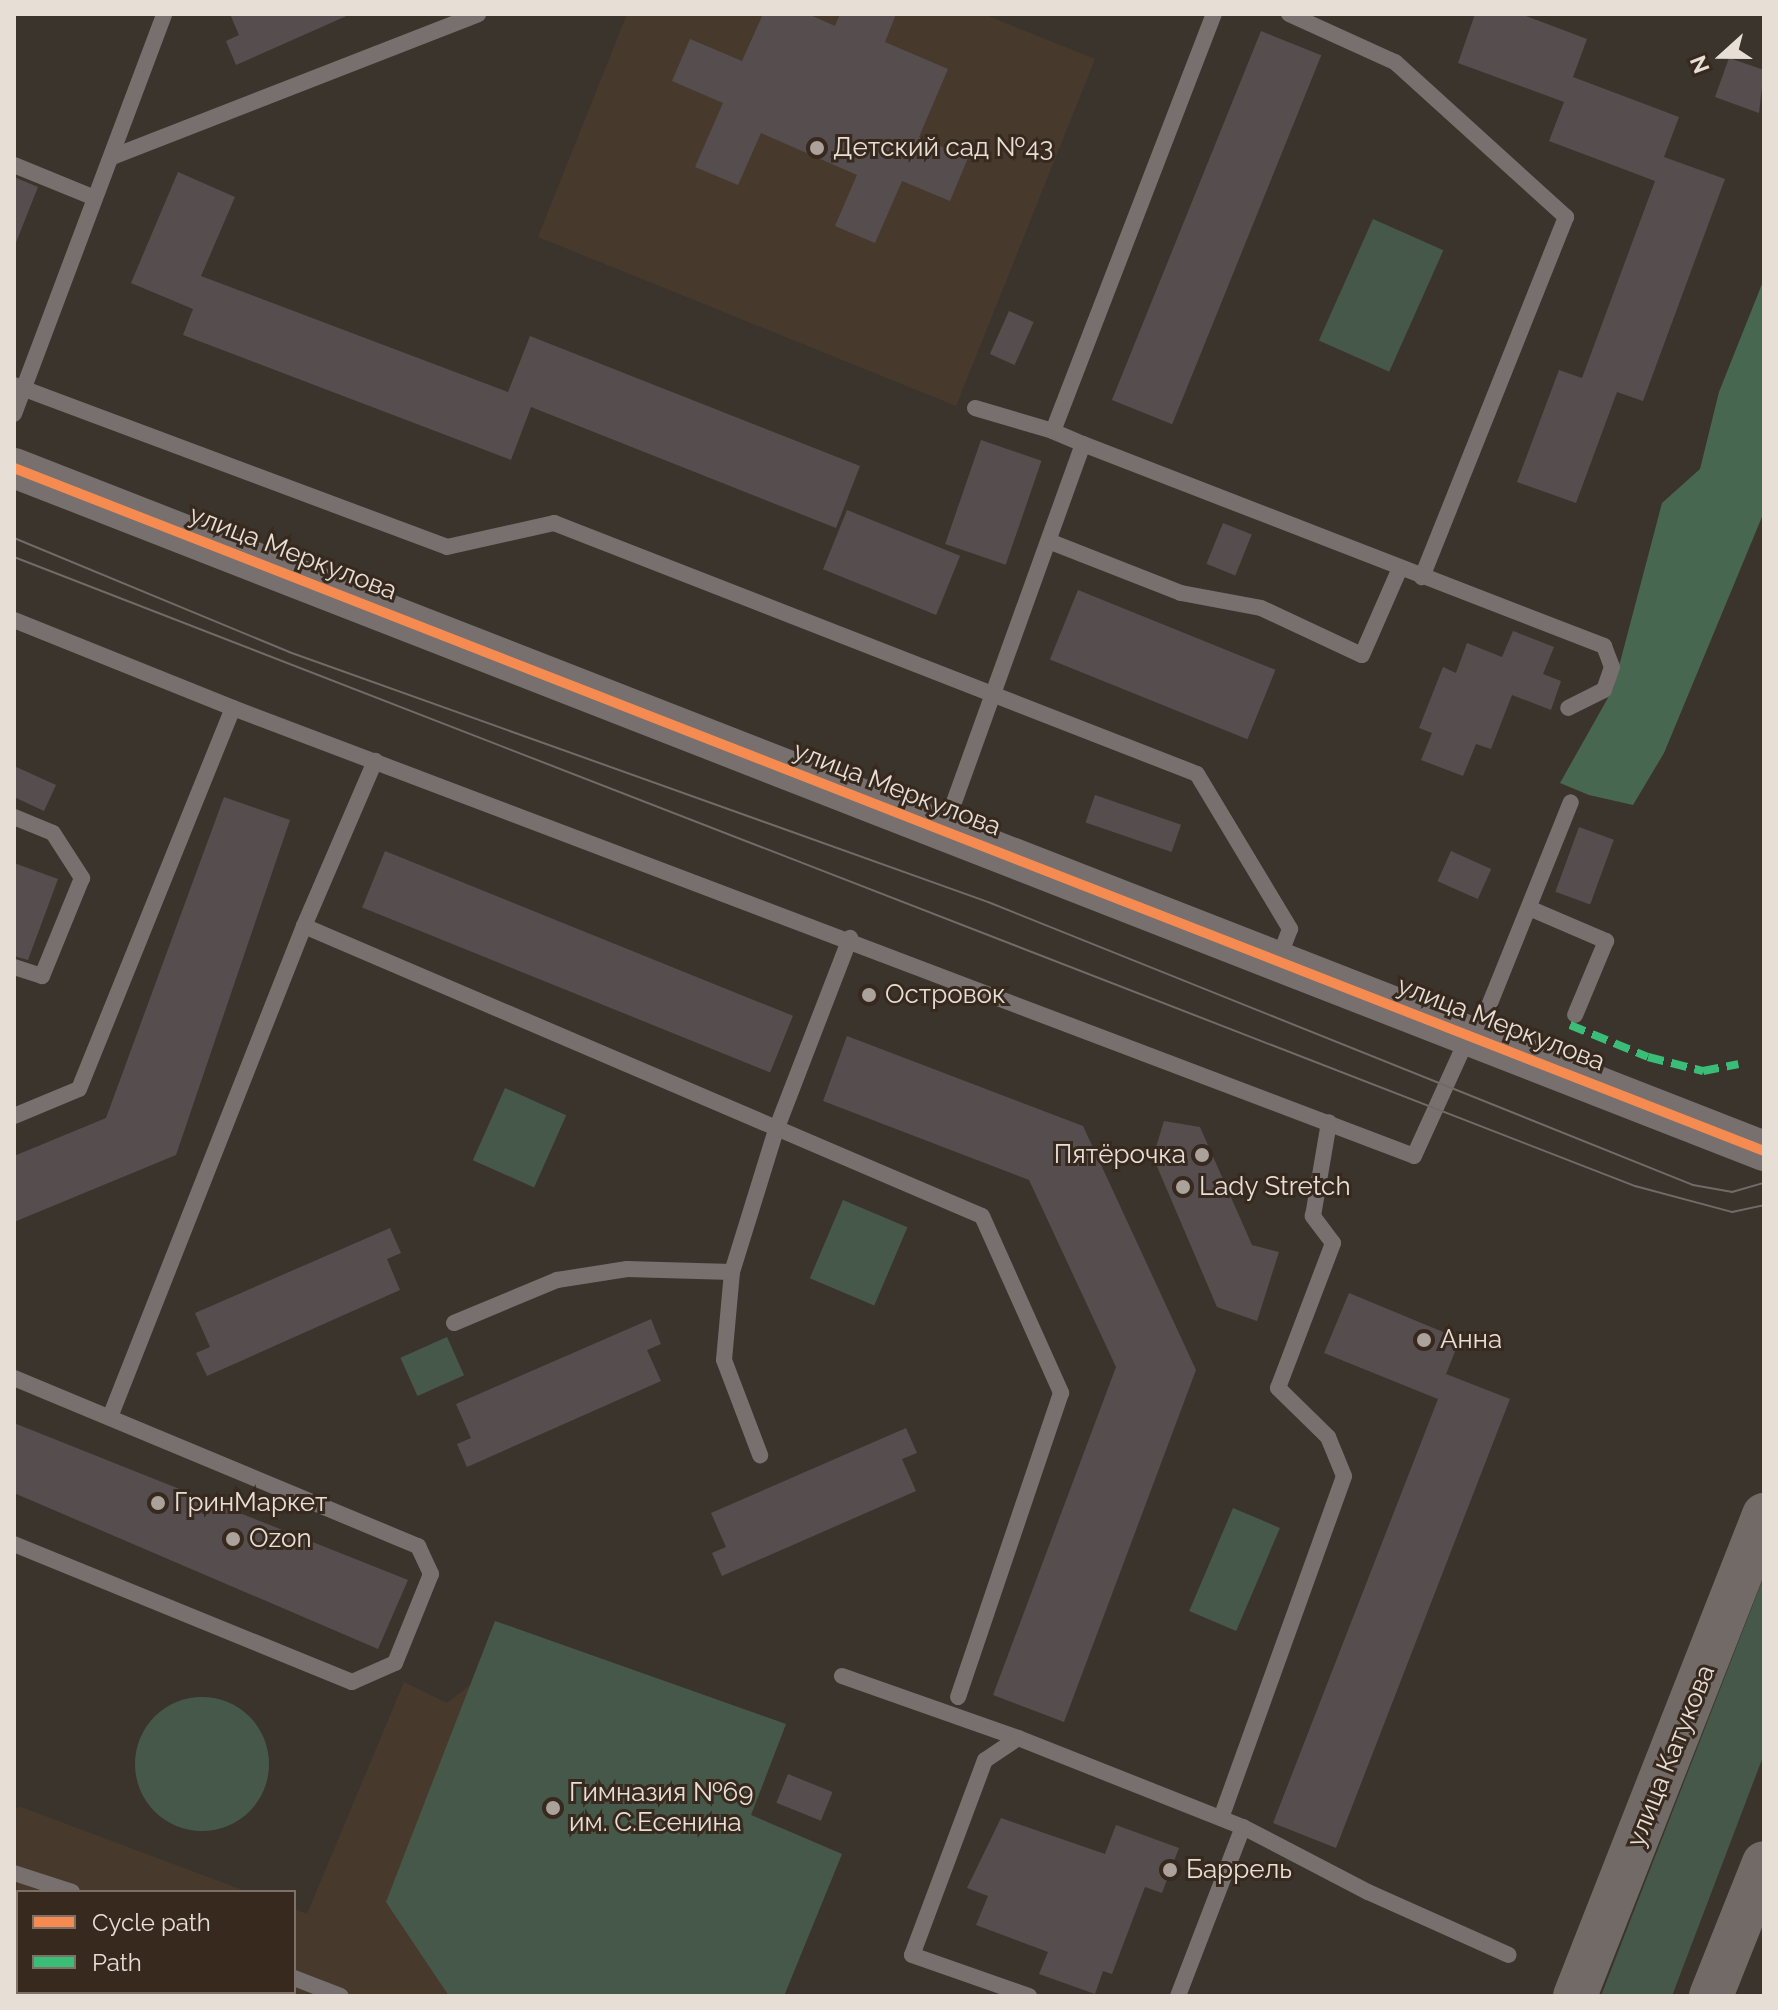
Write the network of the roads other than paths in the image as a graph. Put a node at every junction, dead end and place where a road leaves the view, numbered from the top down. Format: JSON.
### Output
{"nodes":[{"id":1,"x":164,"y":14,"type":"edge"},
{"id":2,"x":478,"y":14,"type":"edge"},
{"id":3,"x":1214,"y":14,"type":"edge"},
{"id":4,"x":1289,"y":14,"type":"edge"},
{"id":5,"x":112,"y":157,"type":"junction"},
{"id":6,"x":14,"y":165,"type":"edge"},
{"id":7,"x":95,"y":198,"type":"junction"},
{"id":8,"x":19,"y":387,"type":"edge"},
{"id":9,"x":975,"y":408,"type":"dead end"},
{"id":10,"x":14,"y":414,"type":"edge"},
{"id":11,"x":1053,"y":431,"type":"junction"},
{"id":12,"x":1083,"y":444,"type":"junction"},
{"id":13,"x":14,"y":468,"type":"edge"},
{"id":14,"x":1051,"y":542,"type":"junction"},
{"id":15,"x":1400,"y":568,"type":"junction"},
{"id":16,"x":1422,"y":577,"type":"junction"},
{"id":17,"x":14,"y":620,"type":"edge"},
{"id":18,"x":994,"y":693,"type":"junction"},
{"id":19,"x":233,"y":708,"type":"junction"},
{"id":20,"x":1568,"y":708,"type":"dead end"},
{"id":21,"x":375,"y":761,"type":"junction"},
{"id":22,"x":1571,"y":802,"type":"dead end"},
{"id":23,"x":14,"y":817,"type":"edge"},
{"id":24,"x":944,"y":830,"type":"junction"},
{"id":25,"x":1529,"y":908,"type":"junction"},
{"id":26,"x":304,"y":926,"type":"junction"},
{"id":27,"x":850,"y":938,"type":"junction"},
{"id":28,"x":1278,"y":960,"type":"junction"},
{"id":29,"x":14,"y":967,"type":"edge"},
{"id":30,"x":1575,"y":1015,"type":"dead end"},
{"id":31,"x":1472,"y":1037,"type":"junction"},
{"id":32,"x":14,"y":1116,"type":"edge"},
{"id":33,"x":1329,"y":1122,"type":"junction"},
{"id":34,"x":776,"y":1130,"type":"junction"},
{"id":35,"x":1764,"y":1151,"type":"edge"},
{"id":36,"x":732,"y":1272,"type":"junction"},
{"id":37,"x":454,"y":1323,"type":"dead end"},
{"id":38,"x":14,"y":1378,"type":"edge"},
{"id":39,"x":110,"y":1417,"type":"junction"},
{"id":40,"x":760,"y":1455,"type":"dead end"},
{"id":41,"x":1764,"y":1515,"type":"edge"},
{"id":42,"x":14,"y":1544,"type":"edge"},
{"id":43,"x":842,"y":1676,"type":"dead end"},
{"id":44,"x":958,"y":1697,"type":"dead end"},
{"id":45,"x":1018,"y":1738,"type":"junction"},
{"id":46,"x":1221,"y":1818,"type":"junction"},
{"id":47,"x":1243,"y":1827,"type":"junction"},
{"id":48,"x":1764,"y":1863,"type":"edge"},
{"id":49,"x":14,"y":1873,"type":"edge"},
{"id":50,"x":66,"y":1890,"type":"edge"},
{"id":51,"x":1509,"y":1955,"type":"dead end"},
{"id":52,"x":296,"y":1979,"type":"edge"},
{"id":53,"x":341,"y":1996,"type":"edge"},
{"id":54,"x":1029,"y":1996,"type":"edge"},
{"id":55,"x":1178,"y":1996,"type":"edge"},
{"id":56,"x":1575,"y":1996,"type":"edge"},
{"id":57,"x":1711,"y":1996,"type":"edge"}],
"edges":[{"from":1,"to":5,"type":"lane"},
{"from":2,"to":5,"type":"lane"},
{"from":3,"to":11,"type":"lane"},
{"from":4,"to":16,"type":"lane"},
{"from":5,"to":7,"type":"lane"},
{"from":6,"to":7,"type":"lane"},
{"from":7,"to":8,"type":"lane"},
{"from":8,"to":10,"type":"lane"},
{"from":8,"to":18,"type":"lane"},
{"from":9,"to":11,"type":"lane"},
{"from":11,"to":12,"type":"lane"},
{"from":12,"to":14,"type":"lane"},
{"from":12,"to":15,"type":"lane"},
{"from":13,"to":24,"type":"street","name":"улица Меркулова"},
{"from":14,"to":15,"type":"lane"},
{"from":14,"to":18,"type":"lane"},
{"from":15,"to":16,"type":"lane"},
{"from":16,"to":20,"type":"lane"},
{"from":17,"to":19,"type":"lane"},
{"from":18,"to":24,"type":"lane"},
{"from":18,"to":28,"type":"lane"},
{"from":19,"to":21,"type":"lane"},
{"from":19,"to":32,"type":"lane"},
{"from":21,"to":26,"type":"lane"},
{"from":21,"to":27,"type":"lane"},
{"from":22,"to":25,"type":"lane"},
{"from":23,"to":29,"type":"lane"},
{"from":24,"to":28,"type":"street","name":"улица Меркулова"},
{"from":25,"to":30,"type":"lane"},
{"from":25,"to":31,"type":"lane"},
{"from":26,"to":34,"type":"lane"},
{"from":26,"to":39,"type":"lane"},
{"from":27,"to":33,"type":"lane"},
{"from":27,"to":34,"type":"lane"},
{"from":28,"to":31,"type":"street","name":"улица Меркулова"},
{"from":31,"to":33,"type":"lane"},
{"from":31,"to":35,"type":"street","name":"улица Меркулова"},
{"from":33,"to":46,"type":"lane"},
{"from":34,"to":36,"type":"lane"},
{"from":34,"to":44,"type":"lane"},
{"from":36,"to":37,"type":"lane"},
{"from":36,"to":40,"type":"lane"},
{"from":38,"to":39,"type":"lane"},
{"from":39,"to":42,"type":"lane"},
{"from":41,"to":56,"type":"main road","name":"улица Катукова"},
{"from":43,"to":45,"type":"lane"},
{"from":45,"to":46,"type":"lane"},
{"from":45,"to":54,"type":"lane"},
{"from":46,"to":47,"type":"lane"},
{"from":47,"to":51,"type":"lane"},
{"from":47,"to":55,"type":"lane"},
{"from":48,"to":57,"type":"main road"},
{"from":49,"to":50,"type":"lane"},
{"from":52,"to":53,"type":"lane"}]}
